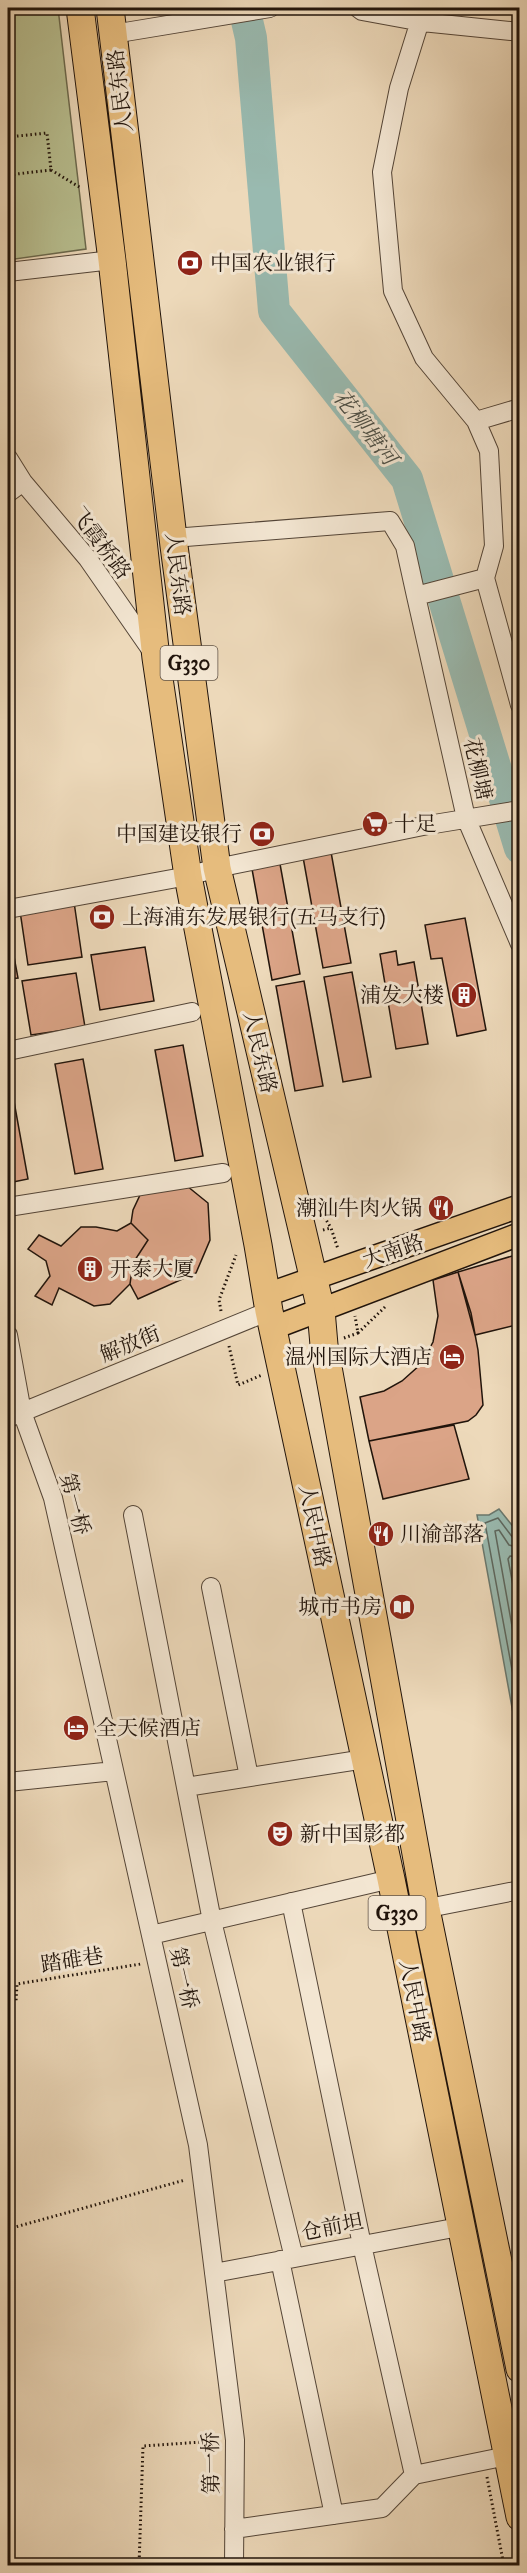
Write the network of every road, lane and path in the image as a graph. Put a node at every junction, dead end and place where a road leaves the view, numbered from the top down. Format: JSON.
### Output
{"nodes":[{"id":1,"x":80,"y":8,"type":"edge"},
{"id":2,"x":110,"y":8,"type":"edge"},
{"id":3,"x":269,"y":8,"type":"edge"},
{"id":4,"x":361,"y":9,"type":"edge"},
{"id":5,"x":423,"y":15,"type":"edge"},
{"id":6,"x":519,"y":32,"type":"edge"},
{"id":7,"x":113,"y":34,"type":"junction"},
{"id":8,"x":8,"y":137,"type":"edge"},
{"id":9,"x":51,"y":170,"type":"junction"},
{"id":10,"x":8,"y":175,"type":"edge"},
{"id":11,"x":82,"y":189,"type":"dead end"},
{"id":12,"x":112,"y":260,"type":"junction"},
{"id":13,"x":8,"y":272,"type":"edge"},
{"id":14,"x":519,"y":408,"type":"edge"},
{"id":15,"x":476,"y":421,"type":"junction"},
{"id":16,"x":8,"y":458,"type":"edge"},
{"id":17,"x":23,"y":482,"type":"junction"},
{"id":18,"x":8,"y":493,"type":"edge"},
{"id":19,"x":173,"y":538,"type":"junction"},
{"id":20,"x":485,"y":578,"type":"junction"},
{"id":21,"x":420,"y":595,"type":"junction"},
{"id":22,"x":156,"y":658,"type":"junction"},
{"id":23,"x":519,"y":705,"type":"edge"},
{"id":24,"x":519,"y":810,"type":"edge"},
{"id":25,"x":466,"y":818,"type":"junction"},
{"id":26,"x":217,"y":868,"type":"junction"},
{"id":27,"x":188,"y":876,"type":"junction"},
{"id":28,"x":8,"y":909,"type":"edge"},
{"id":29,"x":519,"y":944,"type":"edge"},
{"id":30,"x":192,"y":1012,"type":"dead end"},
{"id":31,"x":8,"y":1052,"type":"edge"},
{"id":32,"x":223,"y":1173,"type":"dead end"},
{"id":33,"x":519,"y":1206,"type":"edge"},
{"id":34,"x":8,"y":1208,"type":"edge"},
{"id":35,"x":519,"y":1234,"type":"edge"},
{"id":36,"x":314,"y":1278,"type":"junction"},
{"id":37,"x":321,"y":1310,"type":"junction"},
{"id":38,"x":269,"y":1311,"type":"junction"},
{"id":39,"x":8,"y":1335,"type":"edge"},
{"id":40,"x":15,"y":1415,"type":"edge"},
{"id":41,"x":133,"y":1515,"type":"dead end"},
{"id":42,"x":211,"y":1587,"type":"dead end"},
{"id":43,"x":365,"y":1759,"type":"junction"},
{"id":44,"x":114,"y":1771,"type":"junction"},
{"id":45,"x":249,"y":1777,"type":"junction"},
{"id":46,"x":8,"y":1782,"type":"edge"},
{"id":47,"x":186,"y":1787,"type":"junction"},
{"id":48,"x":391,"y":1879,"type":"junction"},
{"id":49,"x":519,"y":1890,"type":"edge"},
{"id":50,"x":291,"y":1902,"type":"junction"},
{"id":51,"x":426,"y":1909,"type":"junction"},
{"id":52,"x":398,"y":1914,"type":"junction"},
{"id":53,"x":212,"y":1920,"type":"junction"},
{"id":54,"x":151,"y":1935,"type":"junction"},
{"id":55,"x":158,"y":1961,"type":"junction"},
{"id":56,"x":8,"y":2002,"type":"edge"},
{"id":57,"x":201,"y":2175,"type":"junction"},
{"id":58,"x":459,"y":2227,"type":"junction"},
{"id":59,"x":8,"y":2229,"type":"edge"},
{"id":60,"x":362,"y":2245,"type":"junction"},
{"id":61,"x":287,"y":2259,"type":"junction"},
{"id":62,"x":214,"y":2273,"type":"junction"},
{"id":63,"x":519,"y":2369,"type":"edge"},
{"id":64,"x":235,"y":2440,"type":"junction"},
{"id":65,"x":495,"y":2458,"type":"junction"},
{"id":66,"x":414,"y":2475,"type":"junction"},
{"id":67,"x":334,"y":2515,"type":"junction"},
{"id":68,"x":519,"y":2517,"type":"edge"},
{"id":69,"x":234,"y":2529,"type":"junction"},
{"id":70,"x":139,"y":2565,"type":"edge"},
{"id":71,"x":234,"y":2565,"type":"edge"},
{"id":72,"x":504,"y":2565,"type":"edge"}],
"edges":[{"from":1,"to":12,"type":"highway","name":"人民东路","number":"G330"},
{"from":2,"to":7,"type":"highway","name":"人民东路","number":"G330"},
{"from":3,"to":7,"type":"street"},
{"from":4,"to":5,"type":"street"},
{"from":5,"to":6,"type":"street"},
{"from":5,"to":15,"type":"street"},
{"from":7,"to":19,"type":"highway","name":"人民东路","number":"G330"},
{"from":8,"to":9,"type":"path"},
{"from":9,"to":10,"type":"path"},
{"from":9,"to":11,"type":"path"},
{"from":12,"to":13,"type":"street"},
{"from":12,"to":22,"type":"highway","name":"人民东路","number":"G330"},
{"from":14,"to":15,"type":"street"},
{"from":15,"to":20,"type":"street"},
{"from":16,"to":17,"type":"street","name":"飞霞桥路"},
{"from":17,"to":18,"type":"street"},
{"from":17,"to":22,"type":"street","name":"飞霞桥路"},
{"from":19,"to":21,"type":"street","name":"花柳塘"},
{"from":19,"to":26,"type":"highway","name":"人民东路","number":"G330"},
{"from":20,"to":21,"type":"street"},
{"from":20,"to":23,"type":"street"},
{"from":21,"to":25,"type":"street","name":"花柳塘"},
{"from":22,"to":27,"type":"highway","name":"人民东路","number":"G330"},
{"from":24,"to":25,"type":"street"},
{"from":25,"to":26,"type":"street"},
{"from":25,"to":29,"type":"street","name":"花柳塘"},
{"from":26,"to":27,"type":"street"},
{"from":26,"to":36,"type":"highway","name":"人民东路","number":"G330"},
{"from":27,"to":28,"type":"street"},
{"from":27,"to":38,"type":"highway","name":"人民东路","number":"G330"},
{"from":30,"to":31,"type":"street"},
{"from":32,"to":34,"type":"street"},
{"from":33,"to":36,"type":"main road","name":"大南路"},
{"from":35,"to":37,"type":"main road","name":"大南路"},
{"from":36,"to":37,"type":"highway","name":"人民东路","number":"G330"},
{"from":36,"to":38,"type":"main road","name":"大南路"},
{"from":37,"to":38,"type":"main road","name":"大南路"},
{"from":37,"to":51,"type":"highway","name":"人民中路","number":"G330"},
{"from":38,"to":40,"type":"street","name":"解放街"},
{"from":38,"to":43,"type":"highway","name":"人民中路","number":"G330"},
{"from":39,"to":40,"type":"street","name":"第一桥"},
{"from":40,"to":44,"type":"street","name":"第一桥"},
{"from":41,"to":47,"type":"street"},
{"from":42,"to":45,"type":"street"},
{"from":43,"to":45,"type":"street"},
{"from":43,"to":48,"type":"highway","name":"人民中路","number":"G330"},
{"from":44,"to":46,"type":"street"},
{"from":44,"to":54,"type":"street","name":"第一桥"},
{"from":45,"to":47,"type":"street"},
{"from":47,"to":53,"type":"street"},
{"from":48,"to":50,"type":"street"},
{"from":48,"to":52,"type":"highway","name":"人民中路","number":"G330"},
{"from":49,"to":51,"type":"street"},
{"from":50,"to":53,"type":"street"},
{"from":50,"to":60,"type":"street"},
{"from":51,"to":52,"type":"street"},
{"from":51,"to":63,"type":"highway","name":"人民中路","number":"G330"},
{"from":52,"to":58,"type":"highway","name":"人民中路","number":"G330"},
{"from":53,"to":54,"type":"street"},
{"from":53,"to":61,"type":"street"},
{"from":54,"to":55,"type":"street","name":"第一桥"},
{"from":55,"to":56,"type":"path","name":"踏碓巷"},
{"from":55,"to":57,"type":"street","name":"第一桥"},
{"from":57,"to":59,"type":"path"},
{"from":57,"to":62,"type":"street","name":"第一桥"},
{"from":58,"to":60,"type":"street","name":"仓前坦"},
{"from":58,"to":65,"type":"highway","name":"人民中路","number":"G330"},
{"from":60,"to":61,"type":"street","name":"仓前坦"},
{"from":60,"to":66,"type":"street"},
{"from":61,"to":62,"type":"street","name":"仓前坦"},
{"from":61,"to":67,"type":"street"},
{"from":62,"to":64,"type":"street","name":"第一桥"},
{"from":64,"to":69,"type":"street","name":"第一桥"},
{"from":64,"to":70,"type":"path"},
{"from":65,"to":66,"type":"street"},
{"from":65,"to":68,"type":"highway","name":"人民中路","number":"G330"},
{"from":65,"to":72,"type":"path"},
{"from":66,"to":67,"type":"street"},
{"from":67,"to":69,"type":"street"},
{"from":69,"to":71,"type":"street","name":"第一桥"}]}
